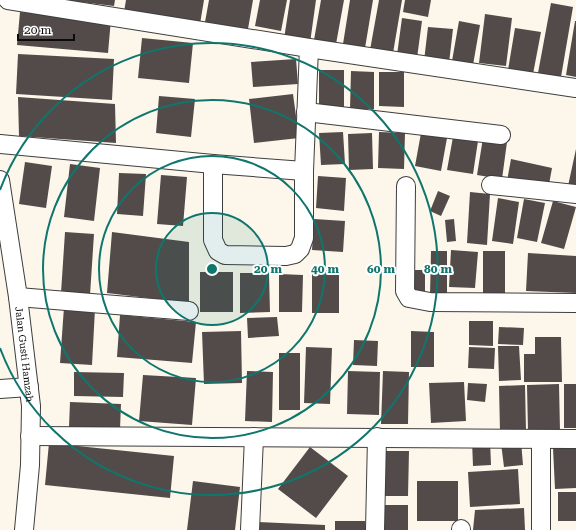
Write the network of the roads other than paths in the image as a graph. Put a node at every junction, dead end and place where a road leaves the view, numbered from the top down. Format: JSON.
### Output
{"nodes":[{"id":1,"x":8,"y":0,"type":"edge"},
{"id":2,"x":309,"y":48,"type":"junction"},
{"id":3,"x":576,"y":88,"type":"edge"},
{"id":4,"x":306,"y":112,"type":"junction"},
{"id":5,"x":501,"y":135,"type":"dead end"},
{"id":6,"x":0,"y":144,"type":"edge"},
{"id":7,"x":213,"y":164,"type":"junction"},
{"id":8,"x":304,"y":171,"type":"junction"},
{"id":9,"x":0,"y":185,"type":"edge"},
{"id":10,"x":491,"y":185,"type":"dead end"},
{"id":11,"x":406,"y":186,"type":"dead end"},
{"id":12,"x":576,"y":194,"type":"edge"},
{"id":13,"x":18,"y":297,"type":"junction"},
{"id":14,"x":576,"y":302,"type":"edge"},
{"id":15,"x":190,"y":311,"type":"dead end"},
{"id":16,"x":29,"y":387,"type":"junction"},
{"id":17,"x":0,"y":389,"type":"edge"},
{"id":18,"x":30,"y":436,"type":"junction"},
{"id":19,"x":254,"y":437,"type":"junction"},
{"id":20,"x":377,"y":438,"type":"junction"},
{"id":21,"x":541,"y":438,"type":"junction"},
{"id":22,"x":576,"y":439,"type":"edge"},
{"id":23,"x":24,"y":530,"type":"edge"},
{"id":24,"x":250,"y":530,"type":"edge"},
{"id":25,"x":375,"y":530,"type":"edge"},
{"id":26,"x":542,"y":530,"type":"edge"}],
"edges":[{"from":1,"to":2,"type":"street"},
{"from":2,"to":3,"type":"street"},
{"from":2,"to":4,"type":"street"},
{"from":4,"to":5,"type":"street"},
{"from":4,"to":8,"type":"street"},
{"from":6,"to":7,"type":"street"},
{"from":7,"to":8,"type":"street"},
{"from":7,"to":8,"type":"street"},
{"from":9,"to":13,"type":"street","name":"Jalan Gusti Hamzah"},
{"from":10,"to":12,"type":"street"},
{"from":11,"to":14,"type":"street"},
{"from":13,"to":15,"type":"street"},
{"from":13,"to":16,"type":"street","name":"Jalan Gusti Hamzah"},
{"from":16,"to":17,"type":"street"},
{"from":16,"to":18,"type":"street","name":"Jalan Gusti Hamzah"},
{"from":18,"to":19,"type":"street"},
{"from":18,"to":23,"type":"street","name":"Jalan Gusti Hamzah"},
{"from":19,"to":20,"type":"street"},
{"from":19,"to":24,"type":"street"},
{"from":20,"to":21,"type":"street"},
{"from":20,"to":25,"type":"street"},
{"from":21,"to":22,"type":"street"},
{"from":21,"to":26,"type":"street"}]}
